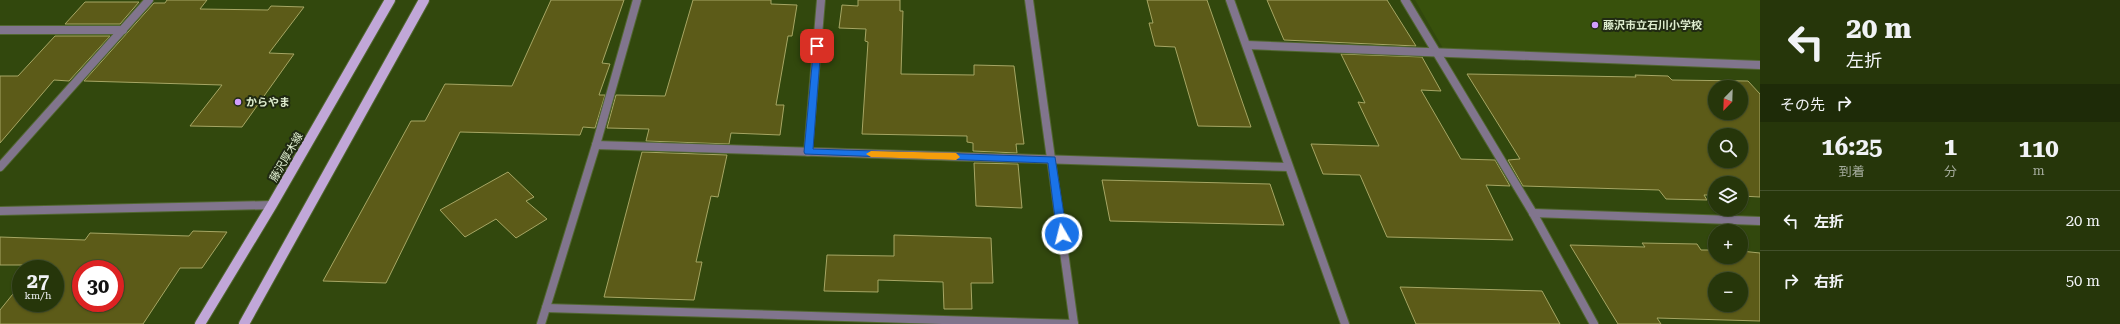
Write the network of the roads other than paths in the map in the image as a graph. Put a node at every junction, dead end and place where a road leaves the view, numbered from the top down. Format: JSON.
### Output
{"nodes":[{"id":1,"x":150,"y":0,"type":"edge"},
{"id":2,"x":390,"y":0,"type":"edge"},
{"id":3,"x":424,"y":0,"type":"edge"},
{"id":4,"x":637,"y":0,"type":"edge"},
{"id":5,"x":821,"y":0,"type":"edge"},
{"id":6,"x":1029,"y":0,"type":"edge"},
{"id":7,"x":1230,"y":0,"type":"edge"},
{"id":8,"x":1405,"y":0,"type":"edge"},
{"id":9,"x":0,"y":30,"type":"edge"},
{"id":10,"x":123,"y":30,"type":"junction"},
{"id":11,"x":1247,"y":45,"type":"junction"},
{"id":12,"x":1436,"y":53,"type":"junction"},
{"id":13,"x":1760,"y":65,"type":"edge"},
{"id":14,"x":596,"y":145,"type":"junction"},
{"id":15,"x":808,"y":152,"type":"junction"},
{"id":16,"x":1052,"y":160,"type":"junction"},
{"id":17,"x":0,"y":167,"type":"edge"},
{"id":18,"x":1288,"y":167,"type":"junction"},
{"id":19,"x":272,"y":205,"type":"junction"},
{"id":20,"x":0,"y":211,"type":"edge"},
{"id":21,"x":1533,"y":213,"type":"junction"},
{"id":22,"x":1760,"y":221,"type":"edge"},
{"id":23,"x":546,"y":308,"type":"junction"},
{"id":24,"x":200,"y":324,"type":"edge"},
{"id":25,"x":244,"y":324,"type":"edge"},
{"id":26,"x":541,"y":324,"type":"edge"},
{"id":27,"x":1074,"y":324,"type":"edge"},
{"id":28,"x":1345,"y":324,"type":"edge"},
{"id":29,"x":1594,"y":324,"type":"edge"}],
"edges":[{"from":1,"to":10,"type":"street"},
{"from":2,"to":19,"type":"main road","name":"藤沢厚木線"},
{"from":3,"to":25,"type":"main road"},
{"from":4,"to":14,"type":"street"},
{"from":5,"to":15,"type":"street"},
{"from":6,"to":16,"type":"street"},
{"from":7,"to":11,"type":"street"},
{"from":8,"to":12,"type":"street"},
{"from":9,"to":10,"type":"street"},
{"from":10,"to":17,"type":"street"},
{"from":11,"to":12,"type":"street"},
{"from":11,"to":18,"type":"street"},
{"from":12,"to":13,"type":"street"},
{"from":12,"to":21,"type":"street"},
{"from":14,"to":15,"type":"street"},
{"from":14,"to":23,"type":"street"},
{"from":15,"to":16,"type":"street"},
{"from":16,"to":18,"type":"street"},
{"from":16,"to":27,"type":"street"},
{"from":18,"to":28,"type":"street"},
{"from":19,"to":20,"type":"street"},
{"from":19,"to":24,"type":"main road","name":"藤沢厚木線"},
{"from":21,"to":22,"type":"street"},
{"from":21,"to":29,"type":"street"},
{"from":23,"to":26,"type":"street"},
{"from":23,"to":27,"type":"street"}]}
